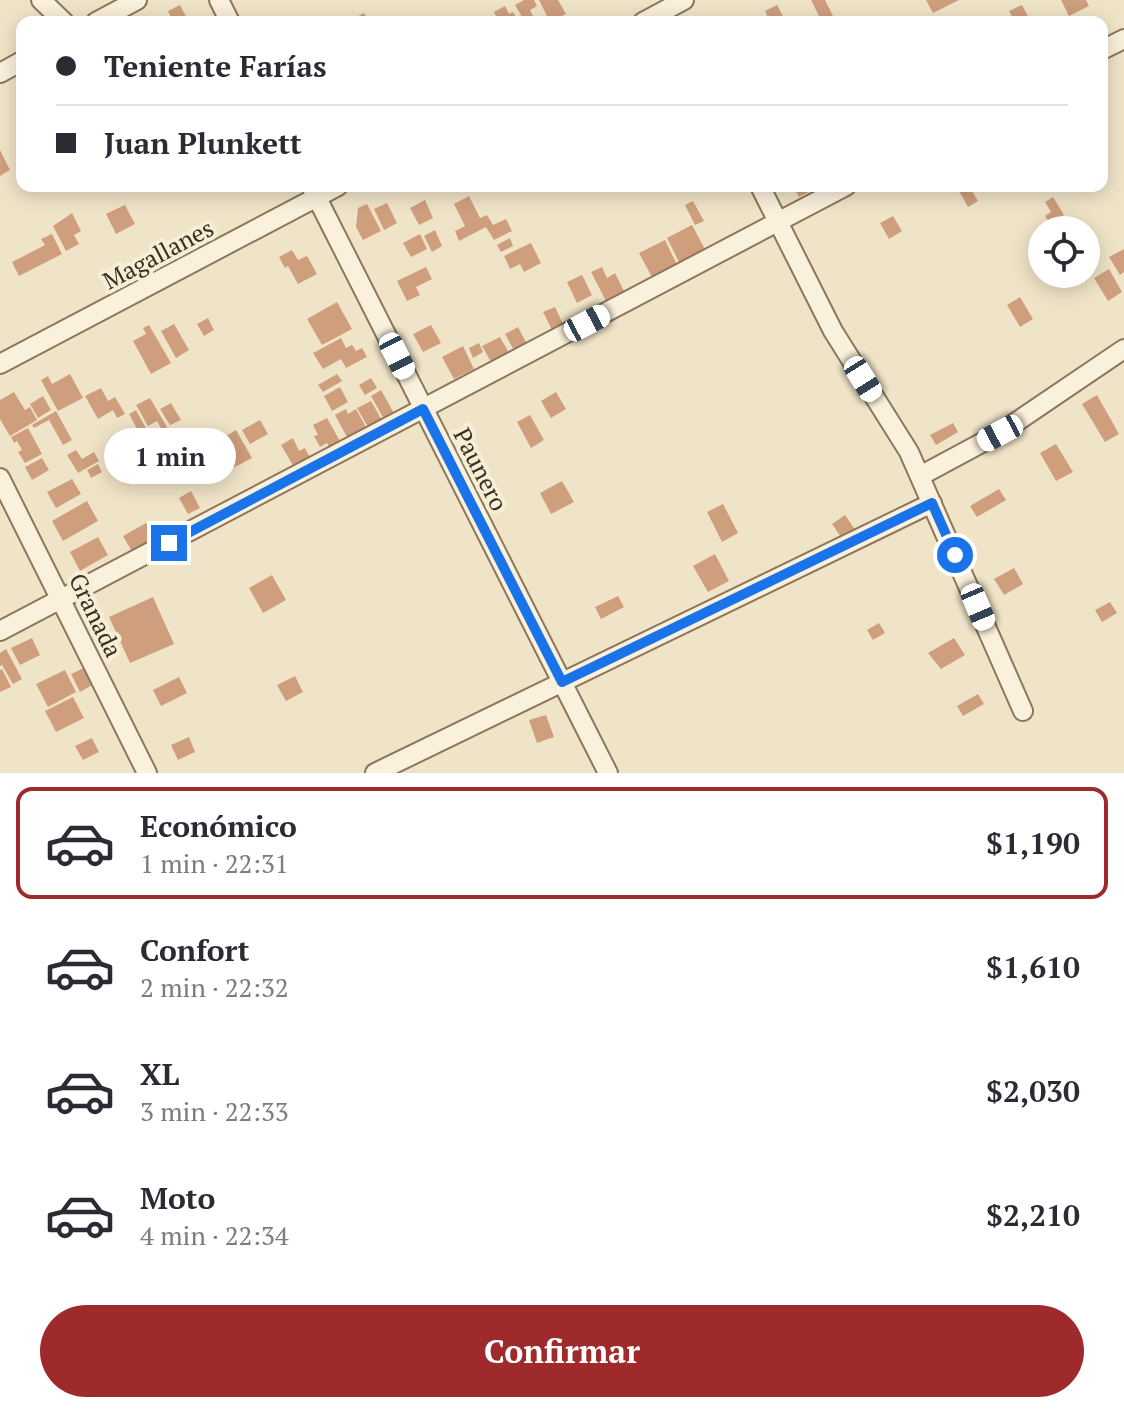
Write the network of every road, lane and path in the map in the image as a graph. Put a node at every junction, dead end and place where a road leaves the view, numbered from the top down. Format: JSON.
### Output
{"nodes":[{"id":1,"x":41,"y":0,"type":"edge"},
{"id":2,"x":137,"y":0,"type":"edge"},
{"id":3,"x":674,"y":7,"type":"edge"},
{"id":4,"x":58,"y":16,"type":"edge"},
{"id":5,"x":107,"y":16,"type":"edge"},
{"id":6,"x":655,"y":16,"type":"edge"},
{"id":7,"x":314,"y":192,"type":"edge"},
{"id":8,"x":763,"y":192,"type":"edge"},
{"id":9,"x":835,"y":192,"type":"edge"},
{"id":10,"x":778,"y":222,"type":"junction"},
{"id":11,"x":1124,"y":349,"type":"edge"},
{"id":12,"x":0,"y":364,"type":"edge"},
{"id":13,"x":423,"y":409,"type":"junction"},
{"id":14,"x":920,"y":476,"type":"junction"},
{"id":15,"x":0,"y":478,"type":"edge"},
{"id":16,"x":932,"y":503,"type":"junction"},
{"id":17,"x":62,"y":600,"type":"junction"},
{"id":18,"x":0,"y":631,"type":"edge"},
{"id":19,"x":562,"y":682,"type":"junction"},
{"id":20,"x":1023,"y":711,"type":"dead end"},
{"id":21,"x":147,"y":773,"type":"edge"},
{"id":22,"x":375,"y":773,"type":"edge"},
{"id":23,"x":608,"y":773,"type":"edge"}],
"edges":[{"from":1,"to":4,"type":"street"},
{"from":2,"to":5,"type":"street"},
{"from":3,"to":6,"type":"street"},
{"from":7,"to":12,"type":"street","name":"Magallanes"},
{"from":7,"to":13,"type":"street","name":"Paunero"},
{"from":8,"to":10,"type":"street"},
{"from":9,"to":10,"type":"street"},
{"from":10,"to":13,"type":"street"},
{"from":10,"to":14,"type":"street"},
{"from":11,"to":14,"type":"street"},
{"from":13,"to":17,"type":"street"},
{"from":13,"to":19,"type":"street","name":"Paunero"},
{"from":14,"to":16,"type":"street"},
{"from":15,"to":17,"type":"street","name":"Granada"},
{"from":16,"to":19,"type":"street"},
{"from":16,"to":20,"type":"street"},
{"from":17,"to":18,"type":"street"},
{"from":17,"to":21,"type":"street","name":"Granada"},
{"from":19,"to":22,"type":"street"},
{"from":19,"to":23,"type":"street","name":"Paunero"}]}
